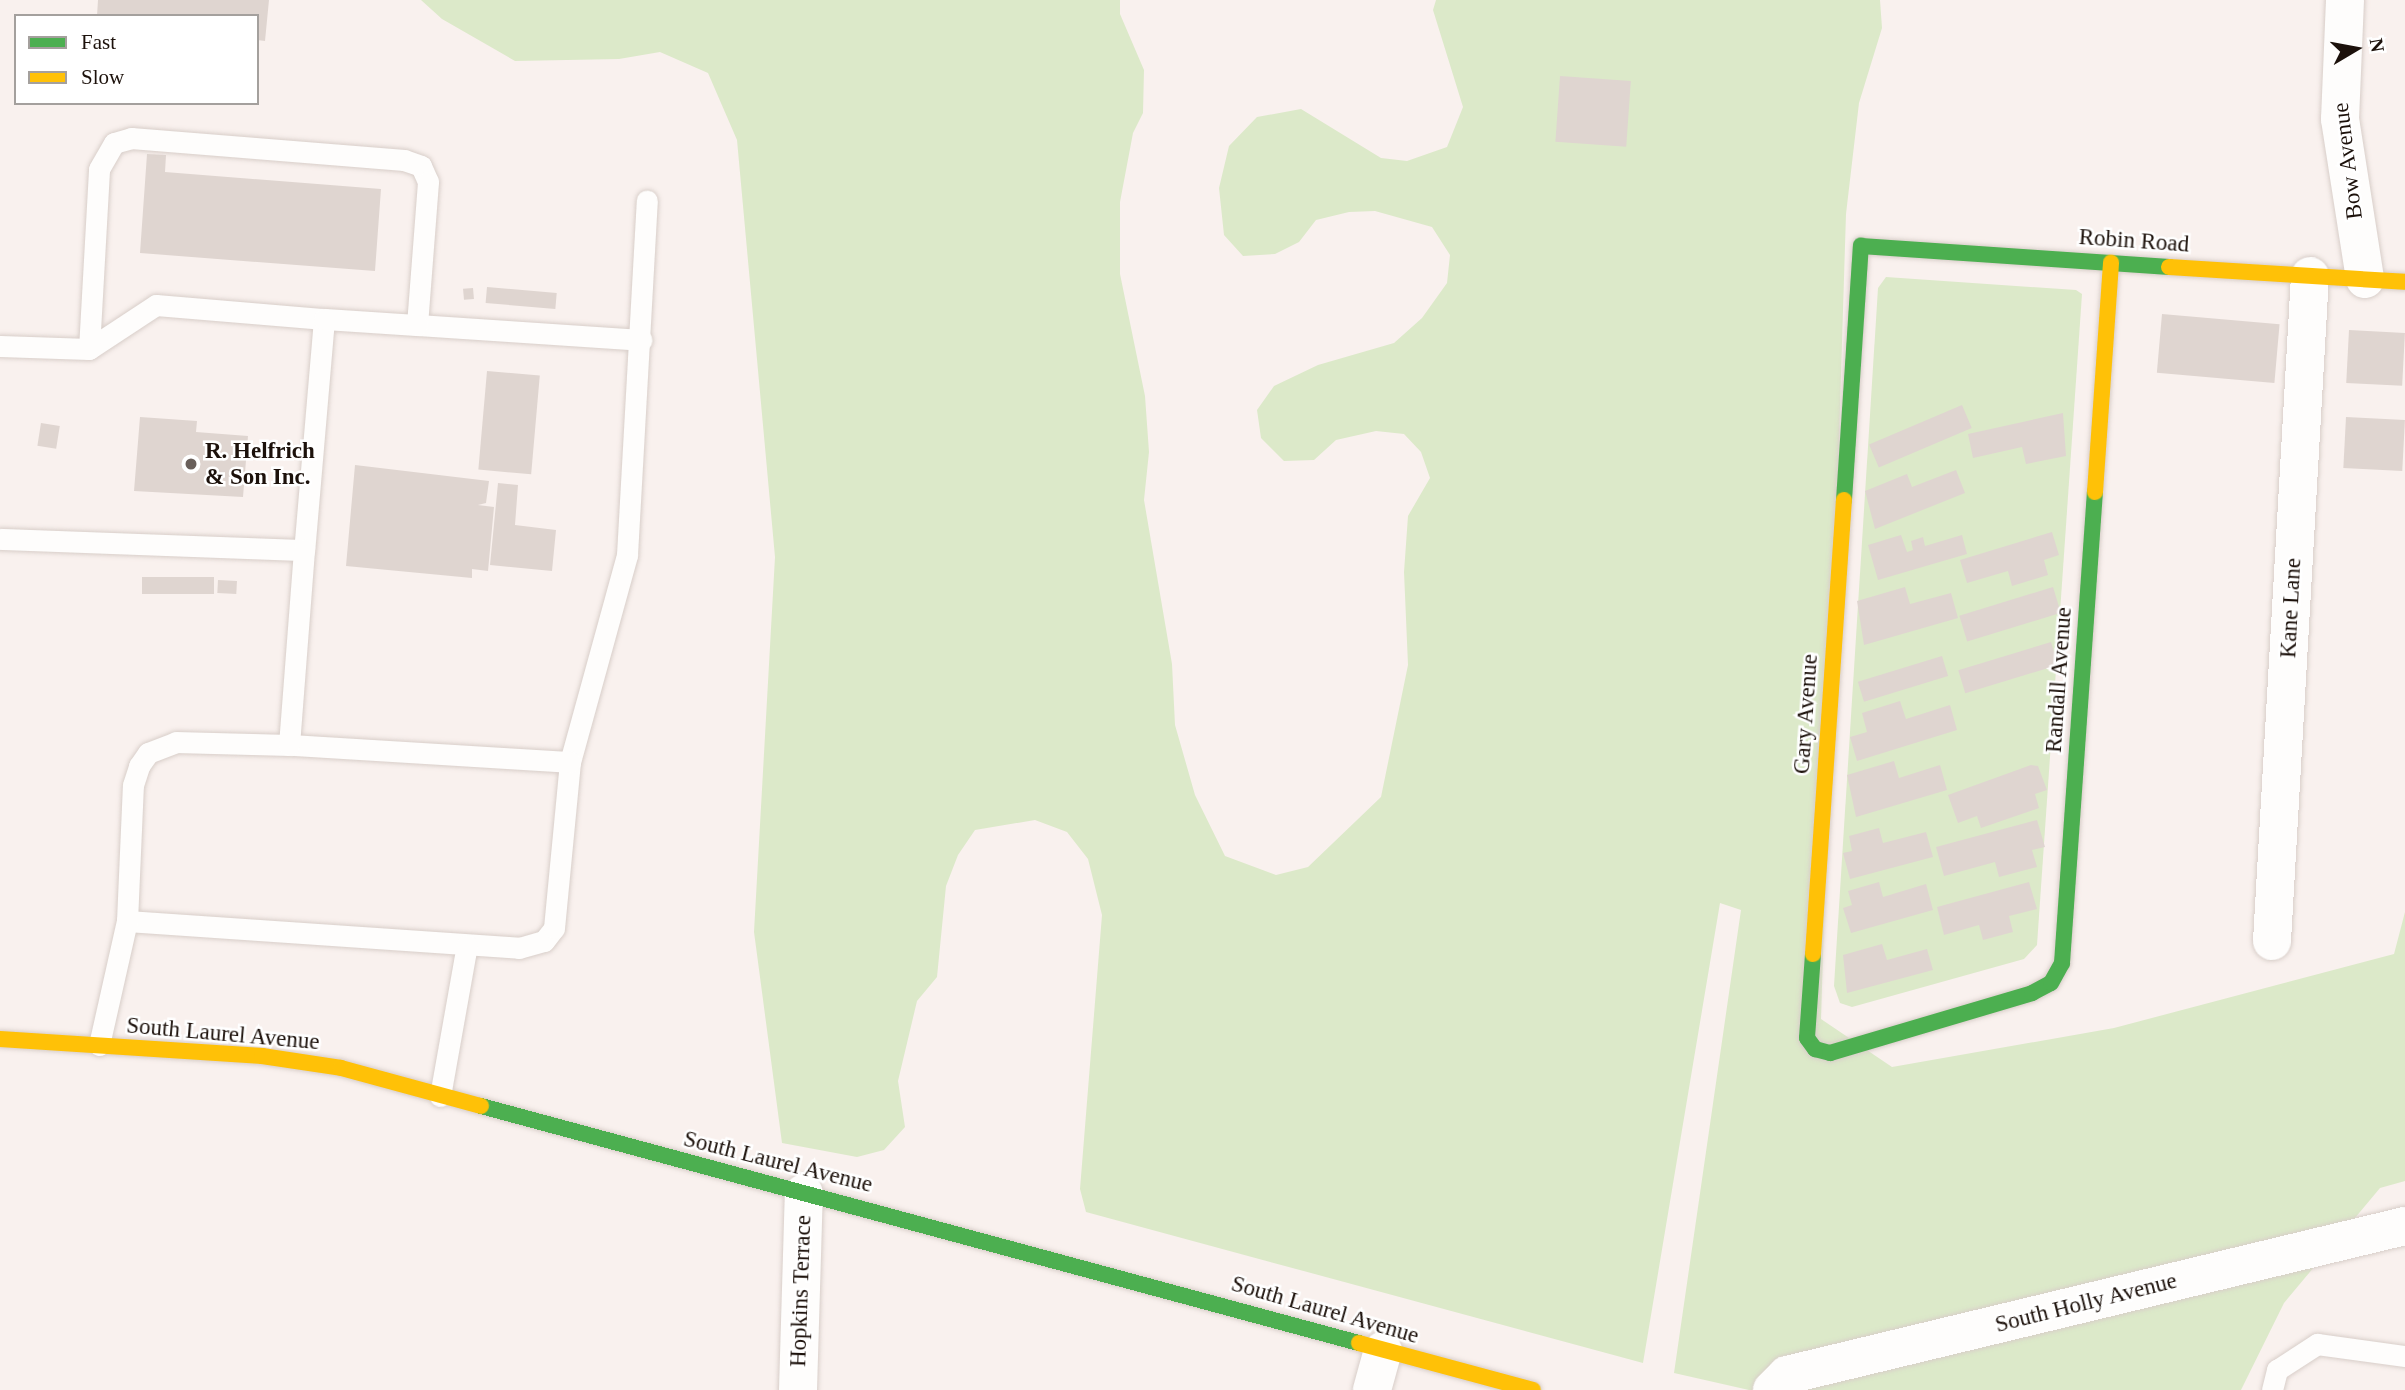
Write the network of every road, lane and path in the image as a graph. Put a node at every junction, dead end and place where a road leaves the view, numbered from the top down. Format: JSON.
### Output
{"nodes":[{"id":1,"x":2345,"y":0,"type":"edge"},
{"id":2,"x":646,"y":201,"type":"dead end"},
{"id":3,"x":1861,"y":246,"type":"joint"},
{"id":4,"x":2112,"y":263,"type":"junction"},
{"id":5,"x":2310,"y":276,"type":"junction"},
{"id":6,"x":2365,"y":279,"type":"junction"},
{"id":7,"x":2405,"y":282,"type":"edge"},
{"id":8,"x":324,"y":319,"type":"junction"},
{"id":9,"x":417,"y":325,"type":"junction"},
{"id":10,"x":641,"y":340,"type":"junction"},
{"id":11,"x":0,"y":346,"type":"edge"},
{"id":12,"x":89,"y":349,"type":"junction"},
{"id":13,"x":0,"y":539,"type":"edge"},
{"id":14,"x":304,"y":550,"type":"junction"},
{"id":15,"x":289,"y":745,"type":"junction"},
{"id":16,"x":570,"y":762,"type":"junction"},
{"id":17,"x":127,"y":921,"type":"junction"},
{"id":18,"x":2272,"y":941,"type":"dead end"},
{"id":19,"x":467,"y":945,"type":"junction"},
{"id":20,"x":1942,"y":1017,"type":"joint"},
{"id":21,"x":0,"y":1039,"type":"edge"},
{"id":22,"x":99,"y":1045,"type":"junction"},
{"id":23,"x":440,"y":1096,"type":"junction"},
{"id":24,"x":804,"y":1193,"type":"junction"},
{"id":25,"x":2405,"y":1226,"type":"edge"},
{"id":26,"x":1383,"y":1350,"type":"junction"},
{"id":27,"x":2405,"y":1356,"type":"edge"},
{"id":28,"x":798,"y":1390,"type":"edge"},
{"id":29,"x":1372,"y":1390,"type":"edge"},
{"id":30,"x":1533,"y":1390,"type":"edge"},
{"id":31,"x":1772,"y":1390,"type":"edge"},
{"id":32,"x":2272,"y":1390,"type":"edge"}],
"edges":[{"from":1,"to":6,"type":"street","name":"Bow Avenue"},
{"from":2,"to":10,"type":"lane"},
{"from":3,"to":4,"type":"street","name":"Robin Road"},
{"from":3,"to":20,"type":"street","name":"Gary Avenue"},
{"from":4,"to":5,"type":"street","name":"Robin Road"},
{"from":4,"to":20,"type":"street","name":"Randall Avenue"},
{"from":5,"to":6,"type":"street","name":"Robin Road"},
{"from":5,"to":18,"type":"street","name":"Kane Lane"},
{"from":6,"to":7,"type":"street","name":"Robin Road"},
{"from":8,"to":9,"type":"lane"},
{"from":8,"to":12,"type":"lane"},
{"from":8,"to":14,"type":"lane"},
{"from":9,"to":10,"type":"lane"},
{"from":9,"to":12,"type":"lane"},
{"from":10,"to":16,"type":"lane"},
{"from":11,"to":12,"type":"lane"},
{"from":13,"to":14,"type":"lane"},
{"from":14,"to":15,"type":"lane"},
{"from":15,"to":16,"type":"lane"},
{"from":15,"to":17,"type":"lane"},
{"from":16,"to":19,"type":"lane"},
{"from":17,"to":19,"type":"lane"},
{"from":17,"to":22,"type":"lane"},
{"from":19,"to":23,"type":"lane"},
{"from":21,"to":22,"type":"street","name":"South Laurel Avenue"},
{"from":22,"to":23,"type":"street","name":"South Laurel Avenue"},
{"from":23,"to":24,"type":"street","name":"South Laurel Avenue"},
{"from":24,"to":26,"type":"street","name":"South Laurel Avenue"},
{"from":24,"to":28,"type":"street","name":"Hopkins Terrace"},
{"from":25,"to":31,"type":"street","name":"South Holly Avenue"},
{"from":26,"to":29,"type":"street"},
{"from":26,"to":30,"type":"street","name":"South Laurel Avenue"},
{"from":27,"to":32,"type":"lane"}]}
